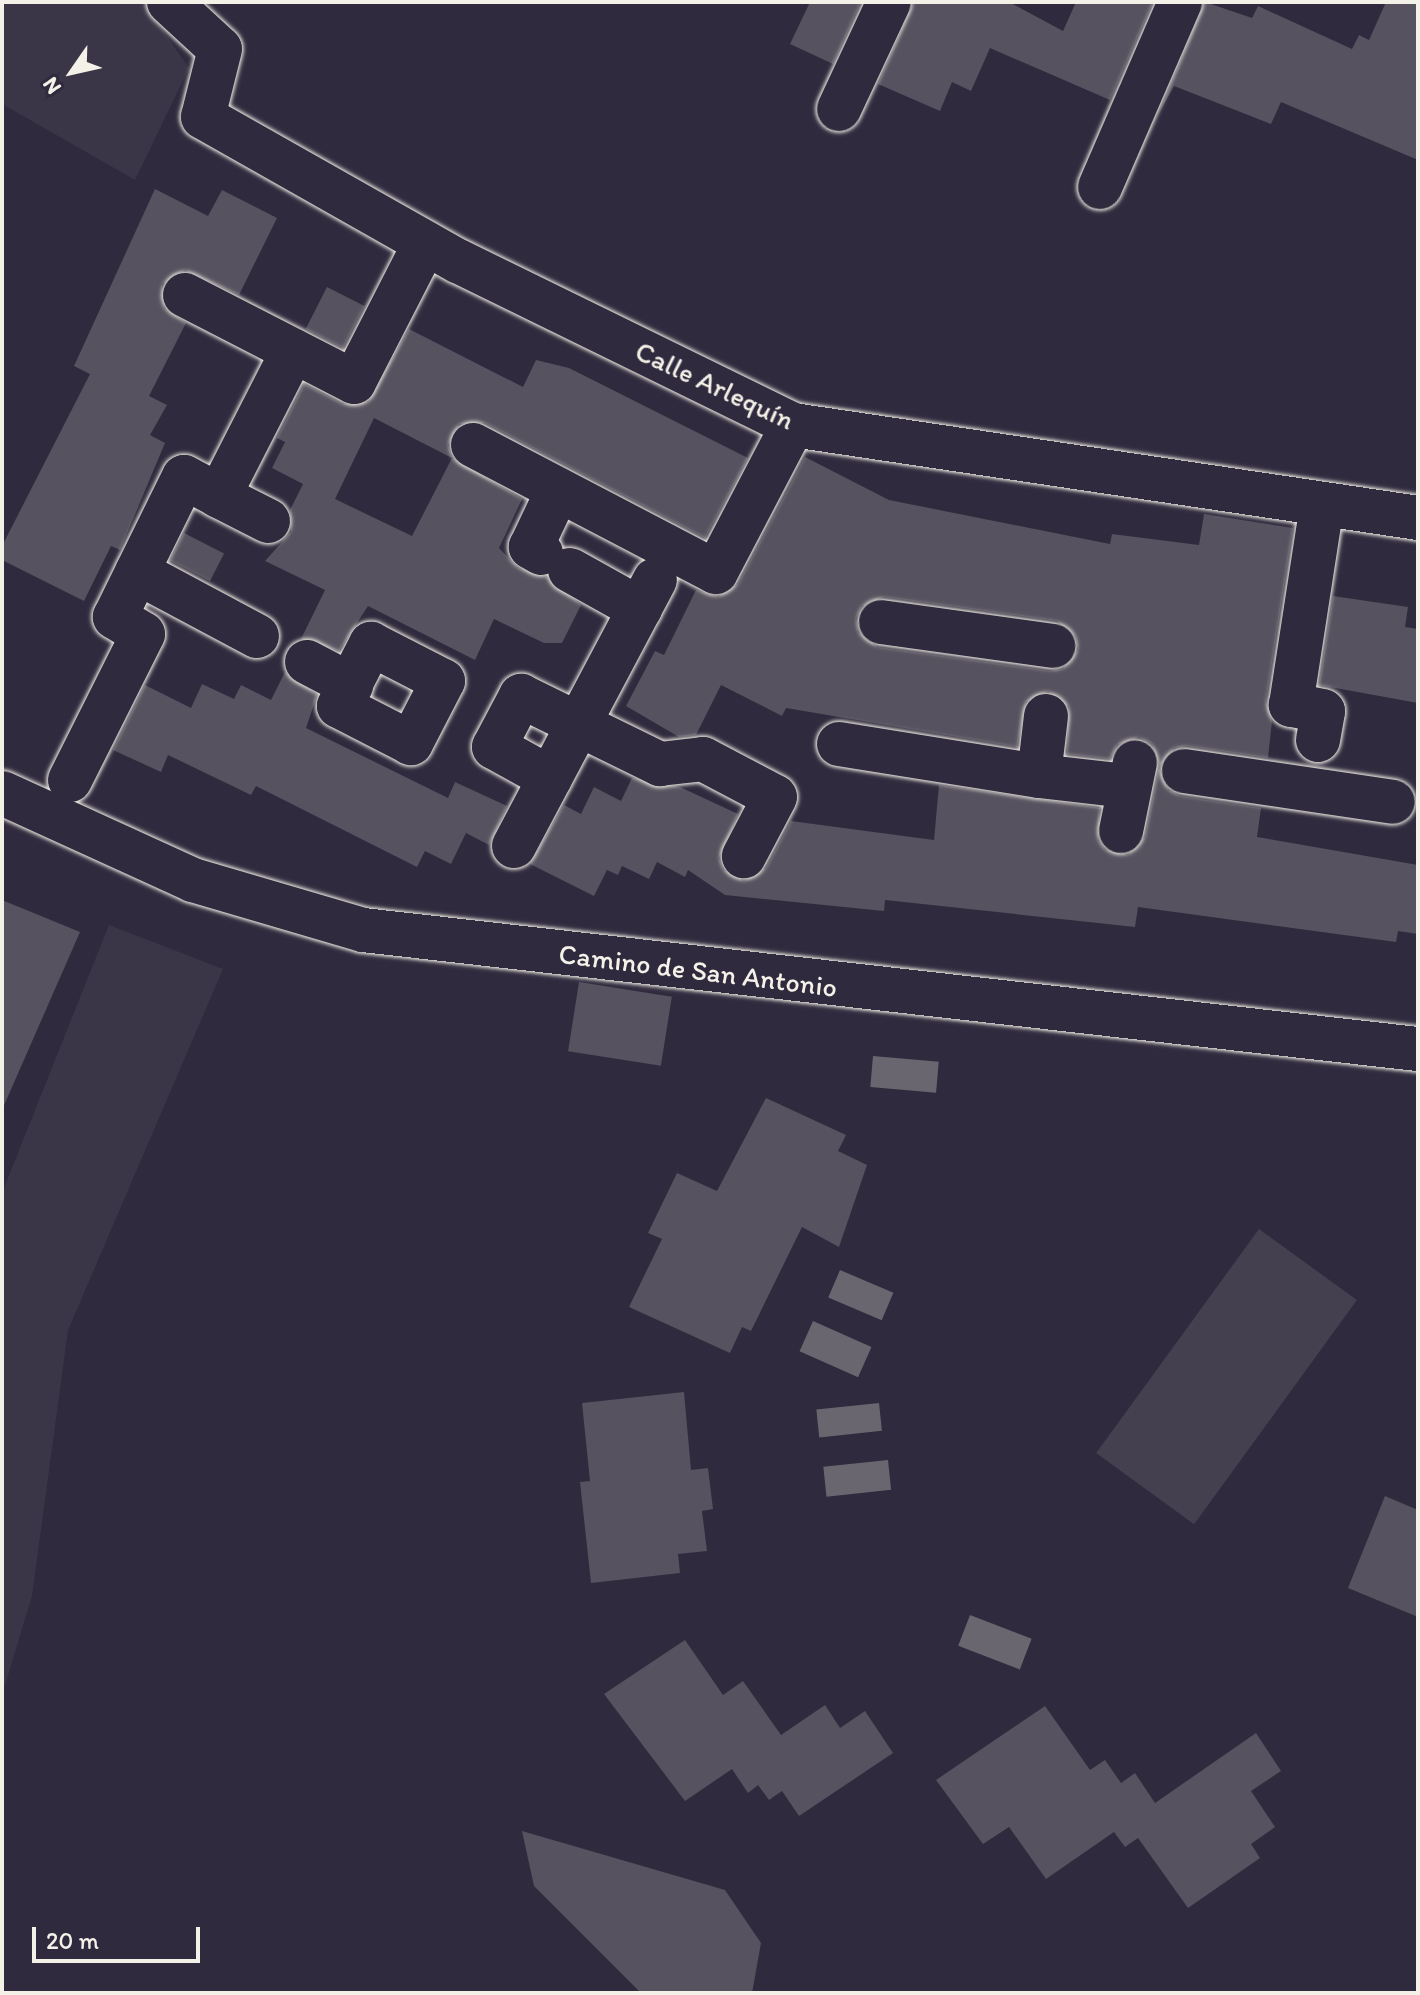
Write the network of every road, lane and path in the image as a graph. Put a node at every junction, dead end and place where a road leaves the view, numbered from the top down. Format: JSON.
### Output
{"nodes":[{"id":1,"x":169,"y":2,"type":"edge"},
{"id":2,"x":889,"y":2,"type":"edge"},
{"id":3,"x":1180,"y":2,"type":"edge"},
{"id":4,"x":839,"y":109,"type":"dead end"},
{"id":5,"x":1100,"y":187,"type":"dead end"},
{"id":6,"x":425,"y":243,"type":"junction"},
{"id":7,"x":185,"y":295,"type":"dead end"},
{"id":8,"x":293,"y":351,"type":"junction"},
{"id":9,"x":793,"y":425,"type":"junction"},
{"id":10,"x":473,"y":445,"type":"dead end"},
{"id":11,"x":558,"y":490,"type":"junction"},
{"id":12,"x":1322,"y":504,"type":"junction"},
{"id":13,"x":192,"y":510,"type":"junction"},
{"id":14,"x":1418,"y":518,"type":"edge"},
{"id":15,"x":268,"y":521,"type":"dead end"},
{"id":16,"x":137,"y":572,"type":"junction"},
{"id":17,"x":881,"y":622,"type":"dead end"},
{"id":18,"x":257,"y":636,"type":"dead end"},
{"id":19,"x":1053,"y":646,"type":"dead end"},
{"id":20,"x":307,"y":662,"type":"dead end"},
{"id":21,"x":1046,"y":716,"type":"dead end"},
{"id":22,"x":467,"y":720,"type":"junction"},
{"id":23,"x":578,"y":725,"type":"junction"},
{"id":24,"x":1318,"y":740,"type":"dead end"},
{"id":25,"x":839,"y":744,"type":"dead end"},
{"id":26,"x":1153,"y":774,"type":"junction"},
{"id":27,"x":1039,"y":776,"type":"junction"},
{"id":28,"x":550,"y":778,"type":"junction"},
{"id":29,"x":70,"y":780,"type":"dead end"},
{"id":30,"x":2,"y":793,"type":"edge"},
{"id":31,"x":1393,"y":802,"type":"dead end"},
{"id":32,"x":1121,"y":831,"type":"dead end"},
{"id":33,"x":514,"y":846,"type":"dead end"},
{"id":34,"x":744,"y":856,"type":"dead end"},
{"id":35,"x":1418,"y":1049,"type":"edge"}],
"edges":[{"from":1,"to":6,"type":"street","name":"Calle Arlequín"},
{"from":2,"to":4,"type":"street"},
{"from":3,"to":5,"type":"street"},
{"from":6,"to":8,"type":"street"},
{"from":6,"to":9,"type":"street","name":"Calle Arlequín"},
{"from":7,"to":8,"type":"street"},
{"from":8,"to":13,"type":"street"},
{"from":9,"to":11,"type":"street"},
{"from":9,"to":12,"type":"street","name":"Calle Arlequín"},
{"from":10,"to":11,"type":"street"},
{"from":11,"to":23,"type":"street"},
{"from":12,"to":14,"type":"street","name":"Calle Arlequín"},
{"from":12,"to":24,"type":"street"},
{"from":13,"to":15,"type":"street"},
{"from":13,"to":16,"type":"street"},
{"from":16,"to":18,"type":"street"},
{"from":16,"to":29,"type":"street"},
{"from":17,"to":19,"type":"street"},
{"from":20,"to":22,"type":"street"},
{"from":21,"to":27,"type":"street"},
{"from":22,"to":23,"type":"street"},
{"from":22,"to":28,"type":"street"},
{"from":23,"to":28,"type":"street"},
{"from":23,"to":34,"type":"street"},
{"from":25,"to":27,"type":"street"},
{"from":26,"to":27,"type":"street"},
{"from":26,"to":31,"type":"street"},
{"from":26,"to":32,"type":"street"},
{"from":28,"to":33,"type":"street"},
{"from":30,"to":35,"type":"street","name":"Camino de San Antonio"}]}
